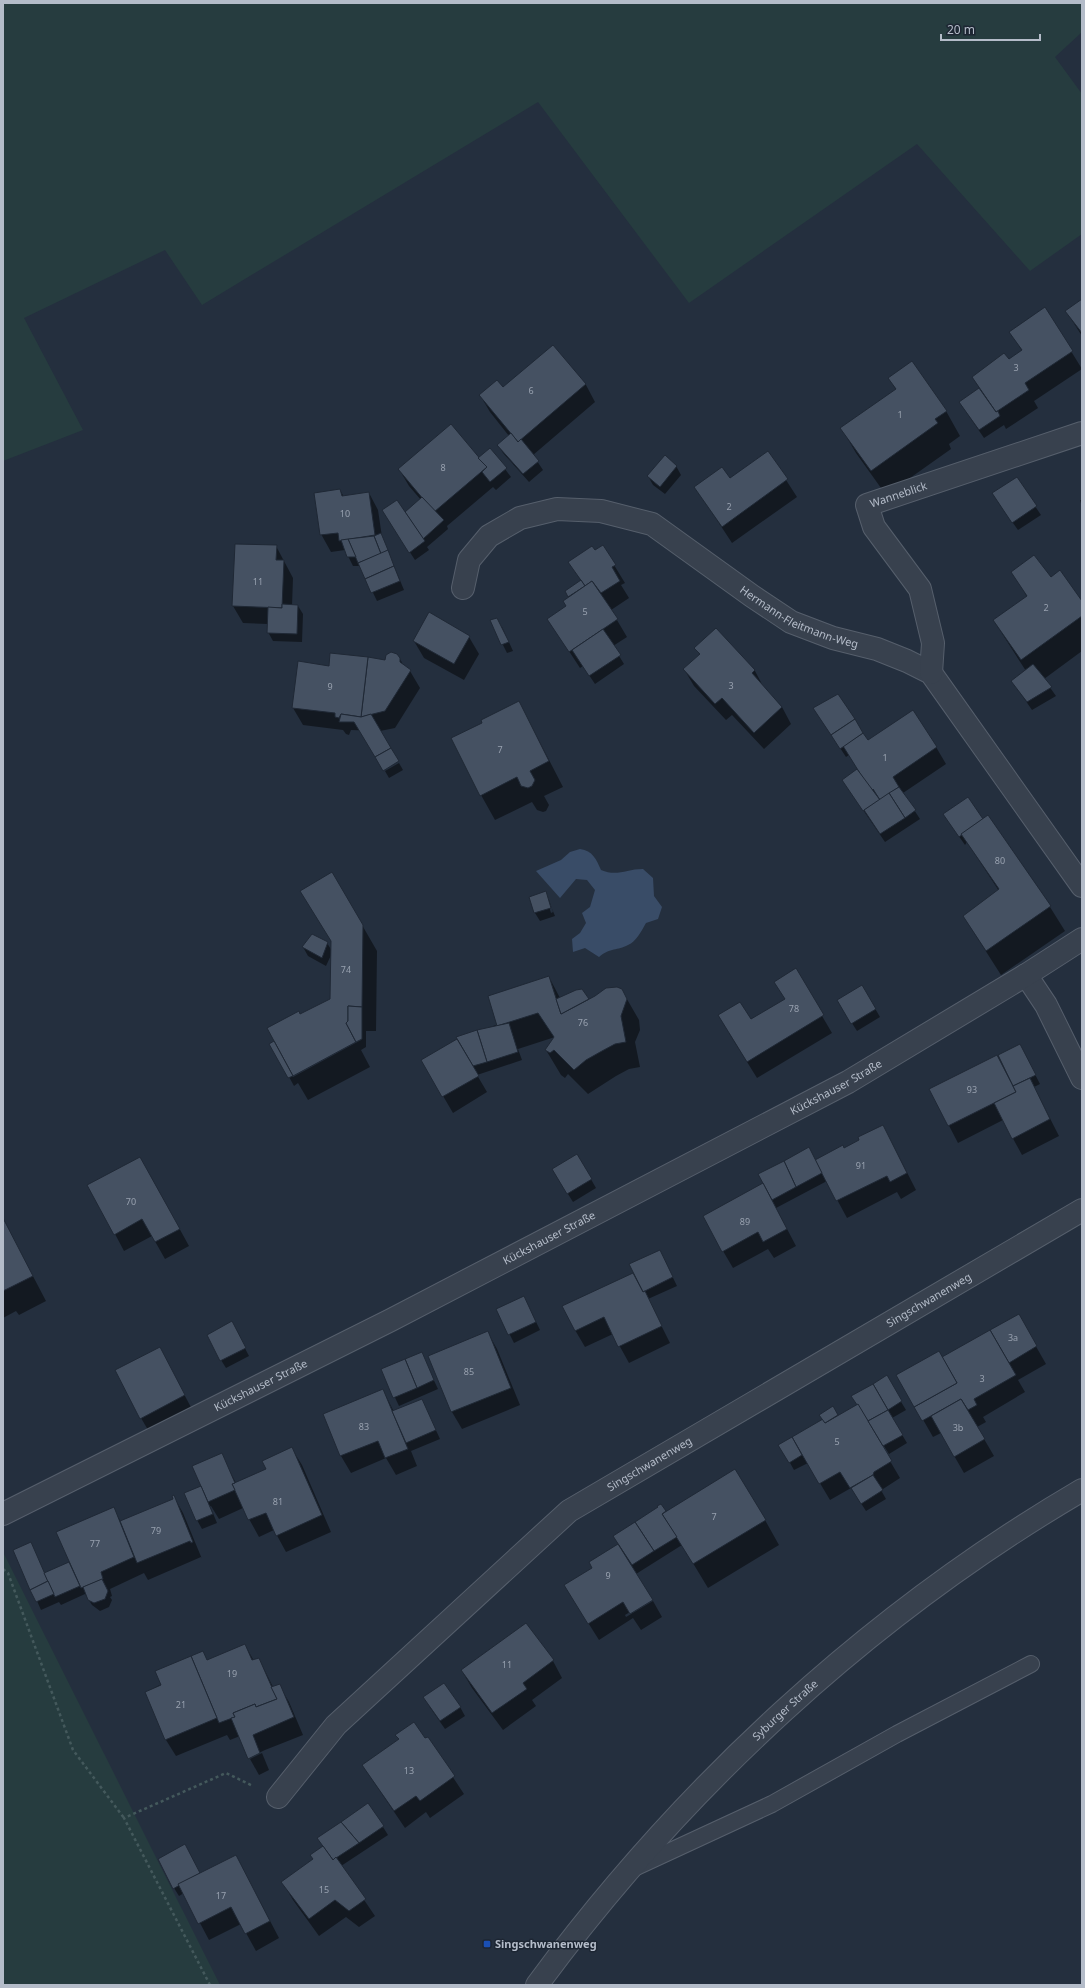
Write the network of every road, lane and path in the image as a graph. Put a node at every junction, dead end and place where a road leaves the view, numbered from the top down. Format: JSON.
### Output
{"nodes":[{"id":1,"x":1082,"y":433,"type":"edge"},
{"id":2,"x":463,"y":588,"type":"dead end"},
{"id":3,"x":931,"y":673,"type":"junction"},
{"id":4,"x":1082,"y":886,"type":"edge"},
{"id":5,"x":1082,"y":939,"type":"edge"},
{"id":6,"x":1026,"y":975,"type":"junction"},
{"id":7,"x":1082,"y":1078,"type":"edge"},
{"id":8,"x":1082,"y":1210,"type":"edge"},
{"id":9,"x":1082,"y":1490,"type":"edge"},
{"id":10,"x":3,"y":1514,"type":"edge"},
{"id":11,"x":3,"y":1569,"type":"edge"},
{"id":12,"x":1031,"y":1664,"type":"dead end"},
{"id":13,"x":278,"y":1797,"type":"joint"},
{"id":14,"x":124,"y":1818,"type":"junction"},
{"id":15,"x":627,"y":1871,"type":"junction"},
{"id":16,"x":210,"y":1985,"type":"edge"},
{"id":17,"x":537,"y":1985,"type":"edge"}],
"edges":[{"from":1,"to":3,"type":"street","name":"Wanneblick"},
{"from":2,"to":3,"type":"street","name":"Hermann-Fleitmann-Weg"},
{"from":3,"to":4,"type":"street"},
{"from":5,"to":6,"type":"street","name":"Kückshauser Straße"},
{"from":6,"to":7,"type":"street"},
{"from":6,"to":10,"type":"street","name":"Kückshauser Straße"},
{"from":8,"to":13,"type":"street","name":"Singschwanenweg"},
{"from":9,"to":15,"type":"street","name":"Syburger Straße"},
{"from":11,"to":14,"type":"path"},
{"from":12,"to":15,"type":"lane"},
{"from":13,"to":14,"type":"path"},
{"from":14,"to":16,"type":"path"},
{"from":15,"to":17,"type":"street","name":"Syburger Straße"}]}
